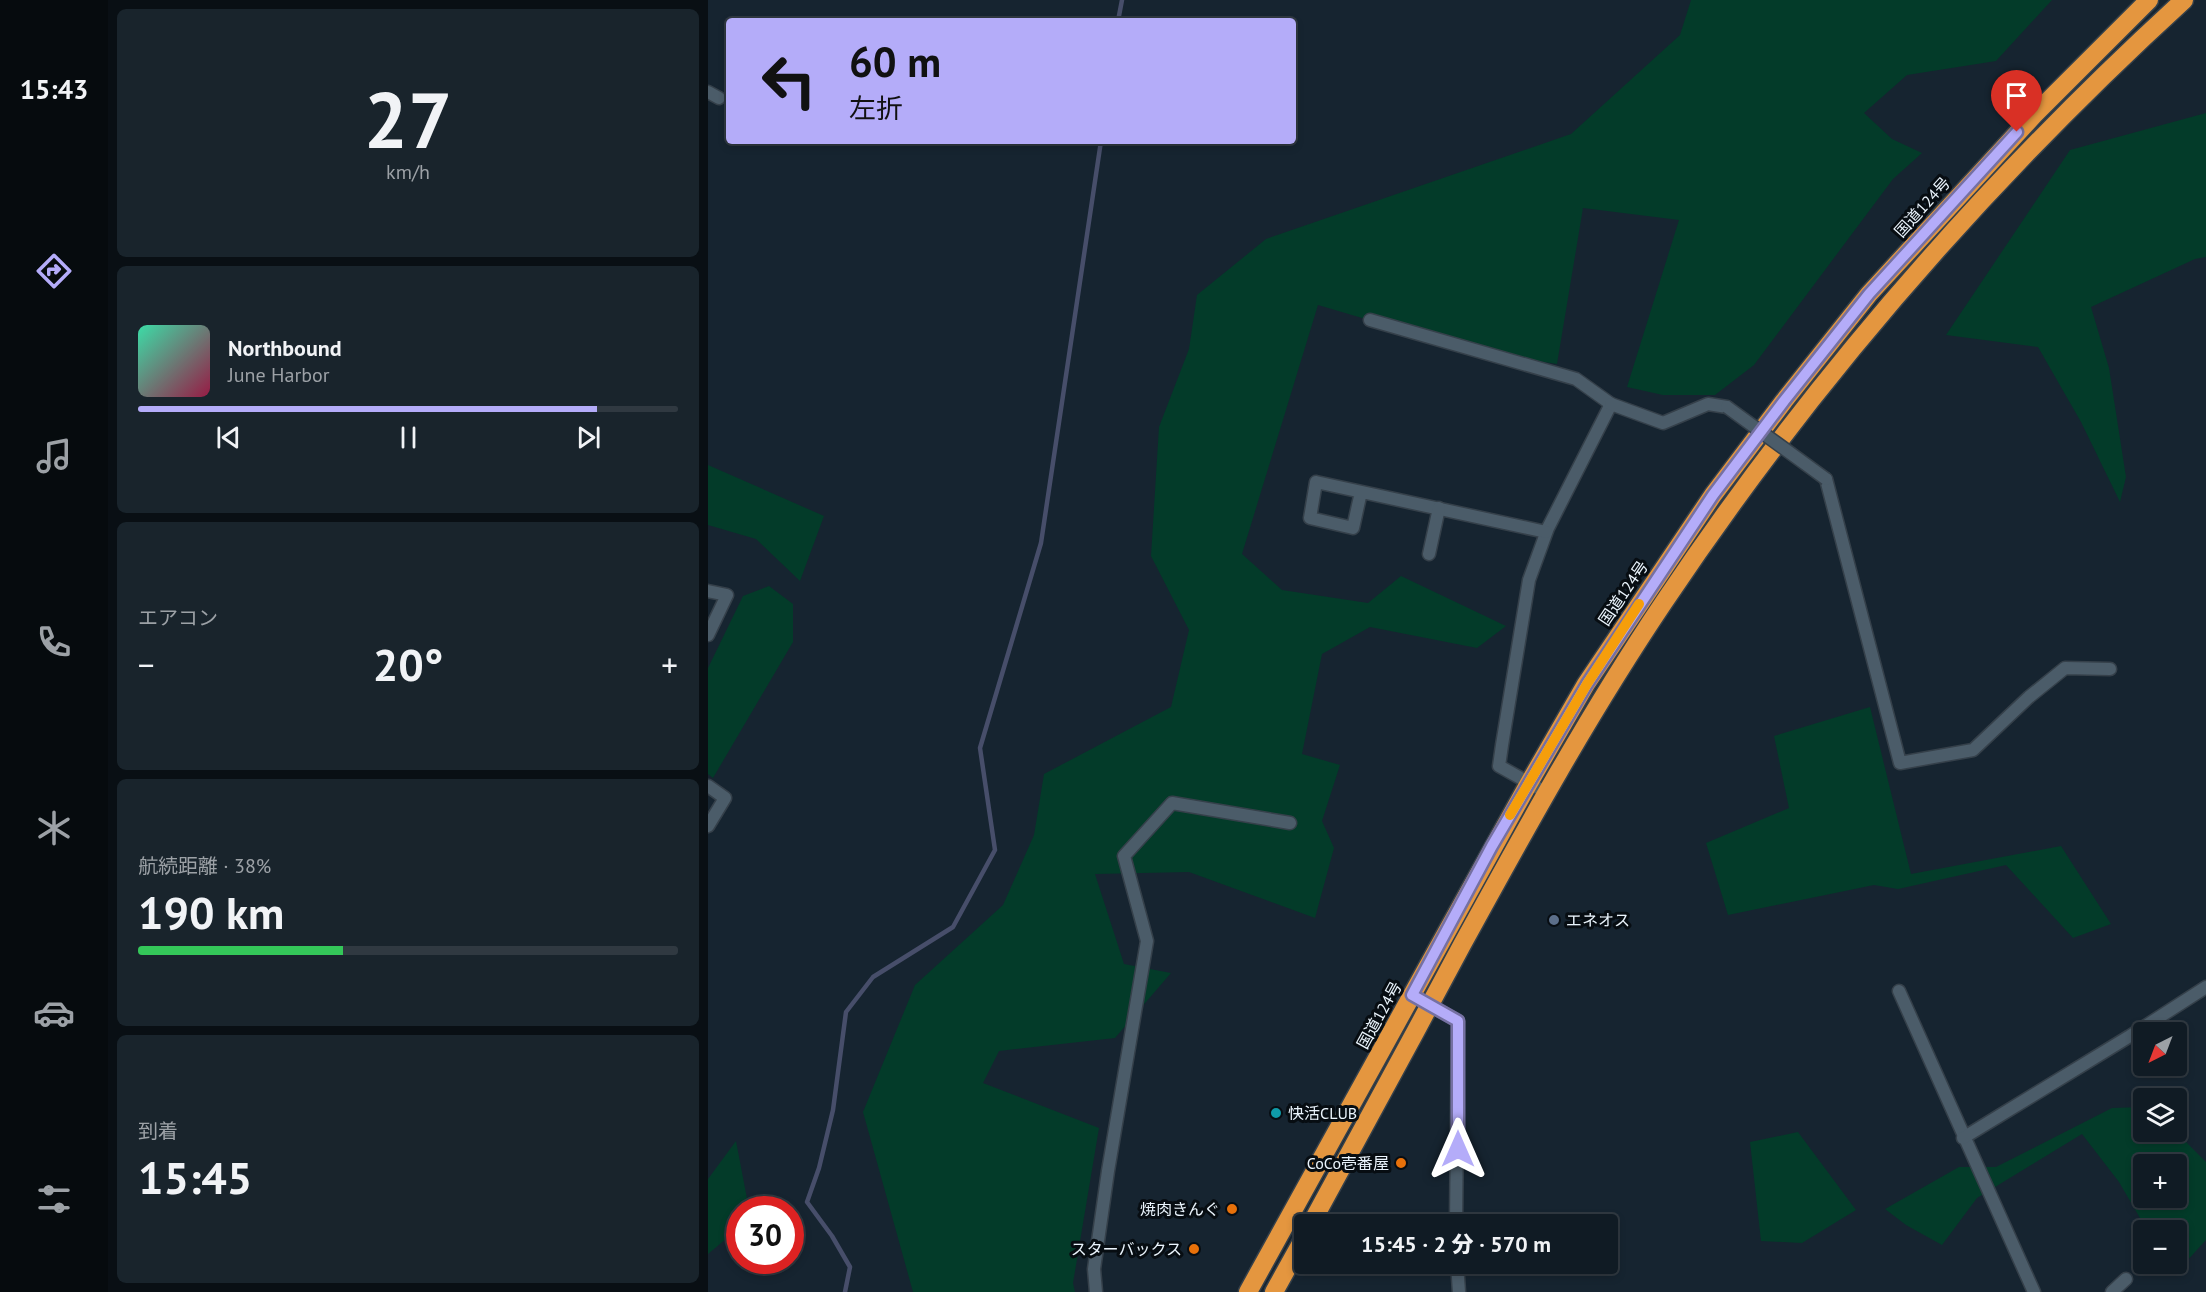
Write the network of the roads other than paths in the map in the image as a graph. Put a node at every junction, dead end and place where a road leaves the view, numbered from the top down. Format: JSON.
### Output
{"nodes":[{"id":1,"x":2149,"y":0,"type":"edge"},
{"id":2,"x":2184,"y":0,"type":"edge"},
{"id":3,"x":1370,"y":320,"type":"dead end"},
{"id":4,"x":1611,"y":404,"type":"junction"},
{"id":5,"x":1361,"y":492,"type":"junction"},
{"id":6,"x":1438,"y":508,"type":"junction"},
{"id":7,"x":1546,"y":532,"type":"junction"},
{"id":8,"x":1429,"y":554,"type":"dead end"},
{"id":9,"x":708,"y":591,"type":"edge"},
{"id":10,"x":708,"y":635,"type":"edge"},
{"id":11,"x":2110,"y":669,"type":"dead end"},
{"id":12,"x":1529,"y":783,"type":"junction"},
{"id":13,"x":708,"y":786,"type":"edge"},
{"id":14,"x":1547,"y":793,"type":"junction"},
{"id":15,"x":1290,"y":823,"type":"dead end"},
{"id":16,"x":708,"y":826,"type":"edge"},
{"id":17,"x":2206,"y":987,"type":"edge"},
{"id":18,"x":1899,"y":991,"type":"dead end"},
{"id":19,"x":1412,"y":995,"type":"junction"},
{"id":20,"x":1430,"y":1005,"type":"junction"},
{"id":21,"x":1963,"y":1138,"type":"junction"},
{"id":22,"x":1316,"y":1214,"type":"edge"},
{"id":23,"x":1456,"y":1214,"type":"edge"},
{"id":24,"x":1294,"y":1256,"type":"edge"},
{"id":25,"x":1458,"y":1274,"type":"edge"},
{"id":26,"x":2126,"y":1279,"type":"dead end"},
{"id":27,"x":1096,"y":1292,"type":"edge"},
{"id":28,"x":1248,"y":1292,"type":"edge"},
{"id":29,"x":1274,"y":1292,"type":"edge"},
{"id":30,"x":1459,"y":1292,"type":"edge"},
{"id":31,"x":2034,"y":1292,"type":"edge"},
{"id":32,"x":2112,"y":1292,"type":"edge"}],
"edges":[{"from":1,"to":12,"type":"highway","name":"国道124号"},
{"from":2,"to":14,"type":"highway"},
{"from":3,"to":4,"type":"street"},
{"from":4,"to":7,"type":"street"},
{"from":4,"to":11,"type":"street","bridge":true},
{"from":5,"to":5,"type":"street"},
{"from":5,"to":6,"type":"street"},
{"from":6,"to":7,"type":"street"},
{"from":6,"to":8,"type":"street"},
{"from":7,"to":12,"type":"street"},
{"from":9,"to":10,"type":"street"},
{"from":12,"to":14,"type":"street"},
{"from":12,"to":19,"type":"highway","name":"国道124号"},
{"from":13,"to":16,"type":"street"},
{"from":14,"to":20,"type":"highway"},
{"from":15,"to":27,"type":"street"},
{"from":17,"to":21,"type":"street"},
{"from":18,"to":21,"type":"street"},
{"from":19,"to":20,"type":"street"},
{"from":19,"to":28,"type":"highway","name":"国道124号"},
{"from":20,"to":22,"type":"highway"},
{"from":20,"to":23,"type":"street"},
{"from":21,"to":31,"type":"street"},
{"from":24,"to":29,"type":"highway"},
{"from":25,"to":30,"type":"street"},
{"from":26,"to":32,"type":"street"}]}
